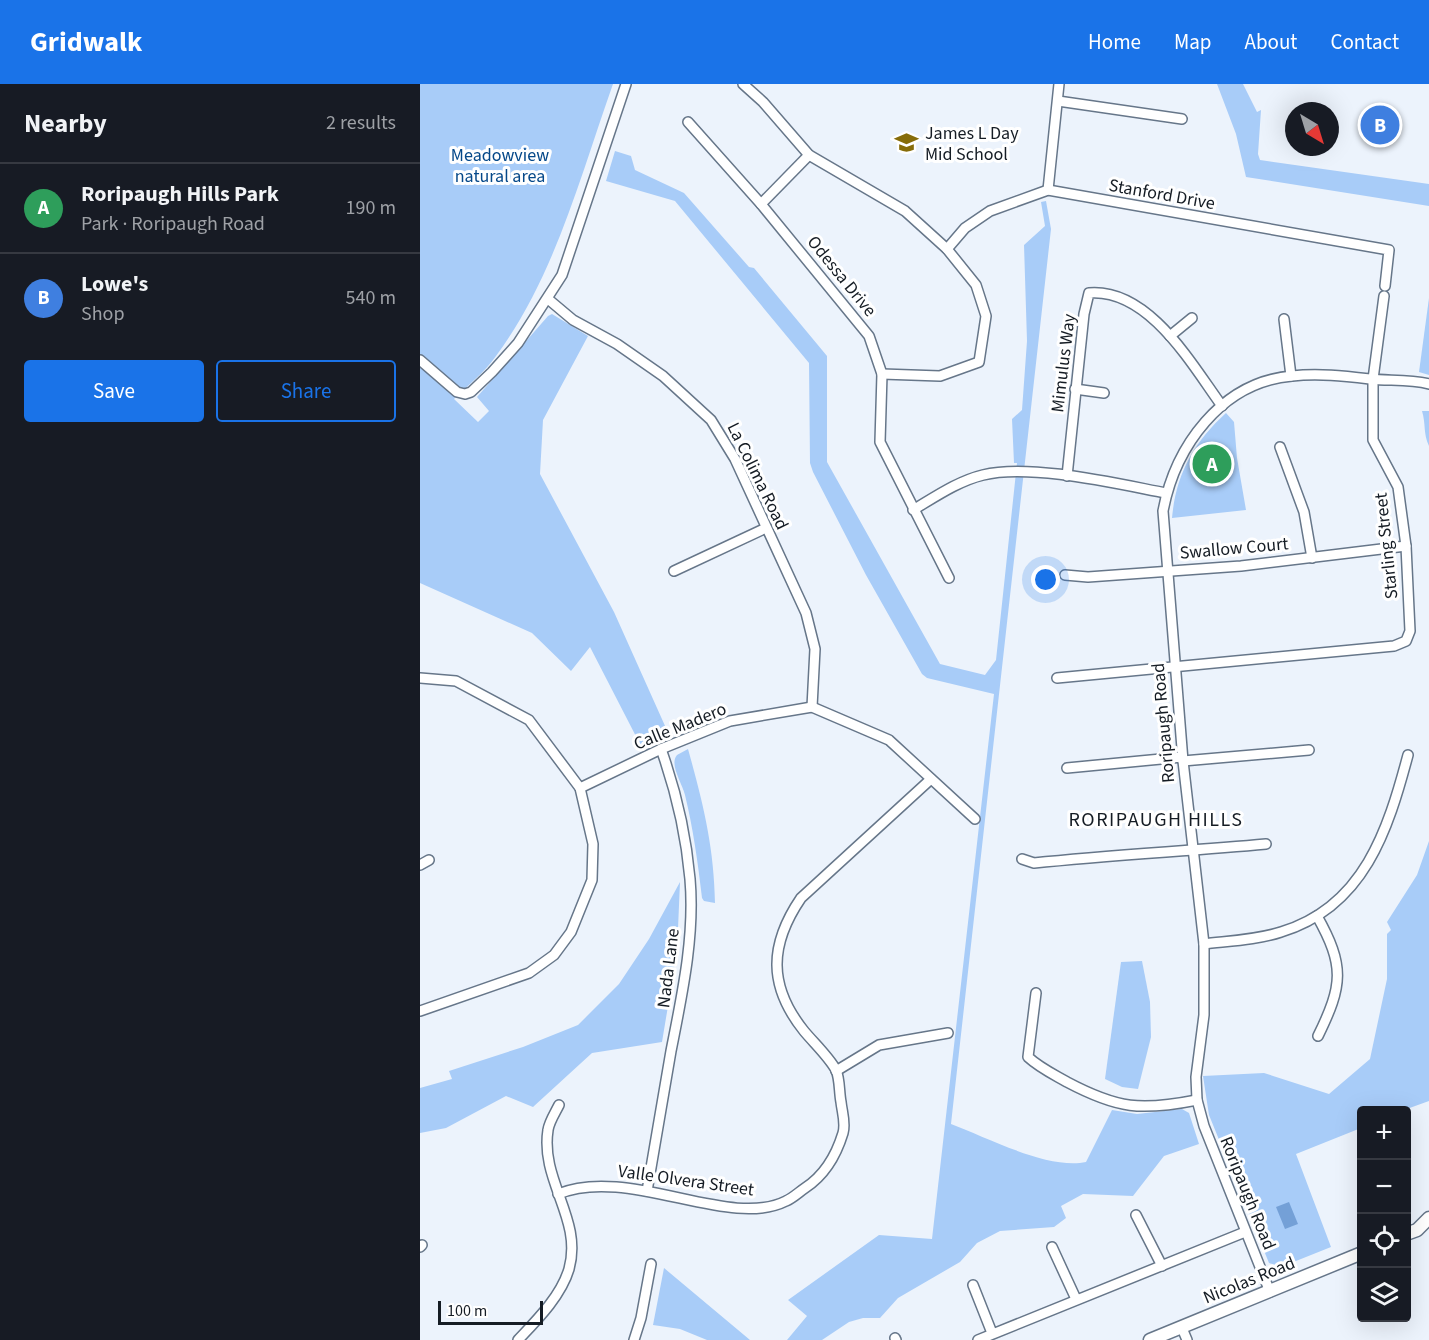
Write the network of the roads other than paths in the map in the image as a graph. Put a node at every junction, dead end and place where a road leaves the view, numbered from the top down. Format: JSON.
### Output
{"nodes":[{"id":1,"x":627,"y":84,"type":"edge"},
{"id":2,"x":743,"y":84,"type":"edge"},
{"id":3,"x":1059,"y":84,"type":"edge"},
{"id":4,"x":1058,"y":101,"type":"junction"},
{"id":5,"x":1182,"y":119,"type":"dead end"},
{"id":6,"x":688,"y":122,"type":"dead end"},
{"id":7,"x":809,"y":155,"type":"junction"},
{"id":8,"x":1048,"y":190,"type":"junction"},
{"id":9,"x":761,"y":204,"type":"junction"},
{"id":10,"x":947,"y":249,"type":"junction"},
{"id":11,"x":1389,"y":250,"type":"joint"},
{"id":12,"x":548,"y":299,"type":"junction"},
{"id":13,"x":1192,"y":318,"type":"dead end"},
{"id":14,"x":1284,"y":319,"type":"dead end"},
{"id":15,"x":1170,"y":336,"type":"junction"},
{"id":16,"x":420,"y":360,"type":"edge"},
{"id":17,"x":882,"y":374,"type":"junction"},
{"id":18,"x":1291,"y":375,"type":"junction"},
{"id":19,"x":1373,"y":379,"type":"junction"},
{"id":20,"x":1429,"y":384,"type":"edge"},
{"id":21,"x":1076,"y":389,"type":"junction"},
{"id":22,"x":1104,"y":393,"type":"dead end"},
{"id":23,"x":1222,"y":406,"type":"junction"},
{"id":24,"x":1280,"y":447,"type":"dead end"},
{"id":25,"x":1067,"y":476,"type":"junction"},
{"id":26,"x":1166,"y":493,"type":"junction"},
{"id":27,"x":913,"y":510,"type":"junction"},
{"id":28,"x":766,"y":528,"type":"junction"},
{"id":29,"x":1406,"y":546,"type":"junction"},
{"id":30,"x":1312,"y":558,"type":"junction"},
{"id":31,"x":1167,"y":571,"type":"junction"},
{"id":32,"x":674,"y":572,"type":"dead end"},
{"id":33,"x":1065,"y":575,"type":"dead end"},
{"id":34,"x":949,"y":578,"type":"dead end"},
{"id":35,"x":1175,"y":667,"type":"junction"},
{"id":36,"x":420,"y":678,"type":"edge"},
{"id":37,"x":1057,"y":678,"type":"dead end"},
{"id":38,"x":812,"y":707,"type":"junction"},
{"id":39,"x":661,"y":749,"type":"junction"},
{"id":40,"x":1309,"y":750,"type":"dead end"},
{"id":41,"x":1408,"y":755,"type":"dead end"},
{"id":42,"x":1182,"y":759,"type":"junction"},
{"id":43,"x":1066,"y":768,"type":"dead end"},
{"id":44,"x":931,"y":779,"type":"junction"},
{"id":45,"x":580,"y":788,"type":"junction"},
{"id":46,"x":975,"y":819,"type":"dead end"},
{"id":47,"x":1266,"y":844,"type":"dead end"},
{"id":48,"x":1192,"y":851,"type":"junction"},
{"id":49,"x":1022,"y":859,"type":"dead end"},
{"id":50,"x":429,"y":860,"type":"dead end"},
{"id":51,"x":420,"y":865,"type":"edge"},
{"id":52,"x":1317,"y":916,"type":"junction"},
{"id":53,"x":1204,"y":944,"type":"junction"},
{"id":54,"x":1036,"y":993,"type":"dead end"},
{"id":55,"x":420,"y":1011,"type":"edge"},
{"id":56,"x":948,"y":1033,"type":"dead end"},
{"id":57,"x":1318,"y":1036,"type":"dead end"},
{"id":58,"x":836,"y":1071,"type":"junction"},
{"id":59,"x":1197,"y":1100,"type":"junction"},
{"id":60,"x":559,"y":1105,"type":"dead end"},
{"id":61,"x":647,"y":1191,"type":"junction"},
{"id":62,"x":558,"y":1194,"type":"junction"},
{"id":63,"x":1136,"y":1215,"type":"dead end"},
{"id":64,"x":1429,"y":1218,"type":"edge"},
{"id":65,"x":1418,"y":1231,"type":"edge"},
{"id":66,"x":1245,"y":1232,"type":"junction"},
{"id":67,"x":1052,"y":1247,"type":"dead end"},
{"id":68,"x":1357,"y":1255,"type":"edge"},
{"id":69,"x":651,"y":1264,"type":"dead end"},
{"id":70,"x":1162,"y":1266,"type":"junction"},
{"id":71,"x":973,"y":1285,"type":"dead end"},
{"id":72,"x":1270,"y":1292,"type":"junction"},
{"id":73,"x":1076,"y":1299,"type":"junction"},
{"id":74,"x":1182,"y":1328,"type":"junction"},
{"id":75,"x":992,"y":1333,"type":"junction"},
{"id":76,"x":518,"y":1340,"type":"edge"},
{"id":77,"x":634,"y":1340,"type":"edge"},
{"id":78,"x":978,"y":1340,"type":"edge"},
{"id":79,"x":1150,"y":1340,"type":"edge"},
{"id":80,"x":1187,"y":1340,"type":"edge"}],
"edges":[{"from":1,"to":12,"type":"street"},
{"from":2,"to":7,"type":"street"},
{"from":3,"to":4,"type":"street"},
{"from":4,"to":5,"type":"street"},
{"from":4,"to":8,"type":"street"},
{"from":6,"to":9,"type":"street","name":"Odessa Drive"},
{"from":7,"to":9,"type":"street"},
{"from":7,"to":10,"type":"street"},
{"from":8,"to":10,"type":"street","name":"Stanford Drive"},
{"from":8,"to":11,"type":"street","name":"Stanford Drive"},
{"from":9,"to":17,"type":"street","name":"Odessa Drive"},
{"from":10,"to":17,"type":"street"},
{"from":11,"to":19,"type":"street","name":"Starling Street"},
{"from":12,"to":16,"type":"street"},
{"from":12,"to":28,"type":"street","name":"La Colima Road"},
{"from":13,"to":15,"type":"street"},
{"from":14,"to":18,"type":"street"},
{"from":15,"to":21,"type":"street","name":"Mimulus Way"},
{"from":15,"to":23,"type":"street","name":"Mimulus Way"},
{"from":17,"to":27,"type":"street","name":"Odessa Drive"},
{"from":18,"to":19,"type":"street","name":"Roripaugh Road"},
{"from":18,"to":23,"type":"street","name":"Roripaugh Road"},
{"from":19,"to":20,"type":"street","name":"Roripaugh Road"},
{"from":19,"to":29,"type":"street","name":"Starling Street"},
{"from":21,"to":22,"type":"street"},
{"from":21,"to":25,"type":"street","name":"Mimulus Way"},
{"from":23,"to":26,"type":"street","name":"Roripaugh Road"},
{"from":24,"to":30,"type":"street"},
{"from":25,"to":26,"type":"street"},
{"from":25,"to":27,"type":"street"},
{"from":26,"to":31,"type":"street","name":"Roripaugh Road"},
{"from":27,"to":34,"type":"street","name":"Odessa Drive"},
{"from":28,"to":32,"type":"street"},
{"from":28,"to":38,"type":"street","name":"La Colima Road"},
{"from":29,"to":30,"type":"street","name":"Swallow Court"},
{"from":29,"to":35,"type":"street","name":"Starling Street"},
{"from":30,"to":31,"type":"street","name":"Swallow Court"},
{"from":31,"to":33,"type":"street","name":"Swallow Court"},
{"from":31,"to":35,"type":"street","name":"Roripaugh Road"},
{"from":35,"to":37,"type":"street"},
{"from":35,"to":42,"type":"street","name":"Roripaugh Road"},
{"from":36,"to":45,"type":"street"},
{"from":38,"to":39,"type":"street","name":"Calle Madero"},
{"from":38,"to":44,"type":"street"},
{"from":39,"to":45,"type":"street","name":"Calle Madero"},
{"from":39,"to":61,"type":"street","name":"Nada Lane"},
{"from":40,"to":42,"type":"street"},
{"from":41,"to":52,"type":"street"},
{"from":42,"to":43,"type":"street"},
{"from":42,"to":48,"type":"street","name":"Roripaugh Road"},
{"from":44,"to":46,"type":"street"},
{"from":44,"to":58,"type":"street"},
{"from":45,"to":55,"type":"street"},
{"from":47,"to":48,"type":"street"},
{"from":48,"to":49,"type":"street"},
{"from":48,"to":53,"type":"street","name":"Roripaugh Road"},
{"from":50,"to":51,"type":"street"},
{"from":52,"to":53,"type":"street"},
{"from":52,"to":57,"type":"street"},
{"from":53,"to":59,"type":"street","name":"Roripaugh Road"},
{"from":54,"to":59,"type":"street"},
{"from":56,"to":58,"type":"street"},
{"from":58,"to":61,"type":"street","name":"Valle Olvera Street"},
{"from":59,"to":66,"type":"street","name":"Roripaugh Road"},
{"from":60,"to":62,"type":"street"},
{"from":61,"to":62,"type":"street","name":"Valle Olvera Street"},
{"from":62,"to":76,"type":"street"},
{"from":63,"to":70,"type":"street"},
{"from":64,"to":65,"type":"main road"},
{"from":66,"to":70,"type":"street"},
{"from":66,"to":72,"type":"street","name":"Roripaugh Road"},
{"from":67,"to":73,"type":"street"},
{"from":68,"to":72,"type":"main road","name":"Nicolas Road"},
{"from":69,"to":77,"type":"street"},
{"from":70,"to":73,"type":"street"},
{"from":71,"to":75,"type":"street"},
{"from":72,"to":74,"type":"main road","name":"Nicolas Road"},
{"from":73,"to":75,"type":"street"},
{"from":74,"to":79,"type":"main road","name":"Nicolas Road"},
{"from":74,"to":80,"type":"street"},
{"from":75,"to":78,"type":"street"}]}
